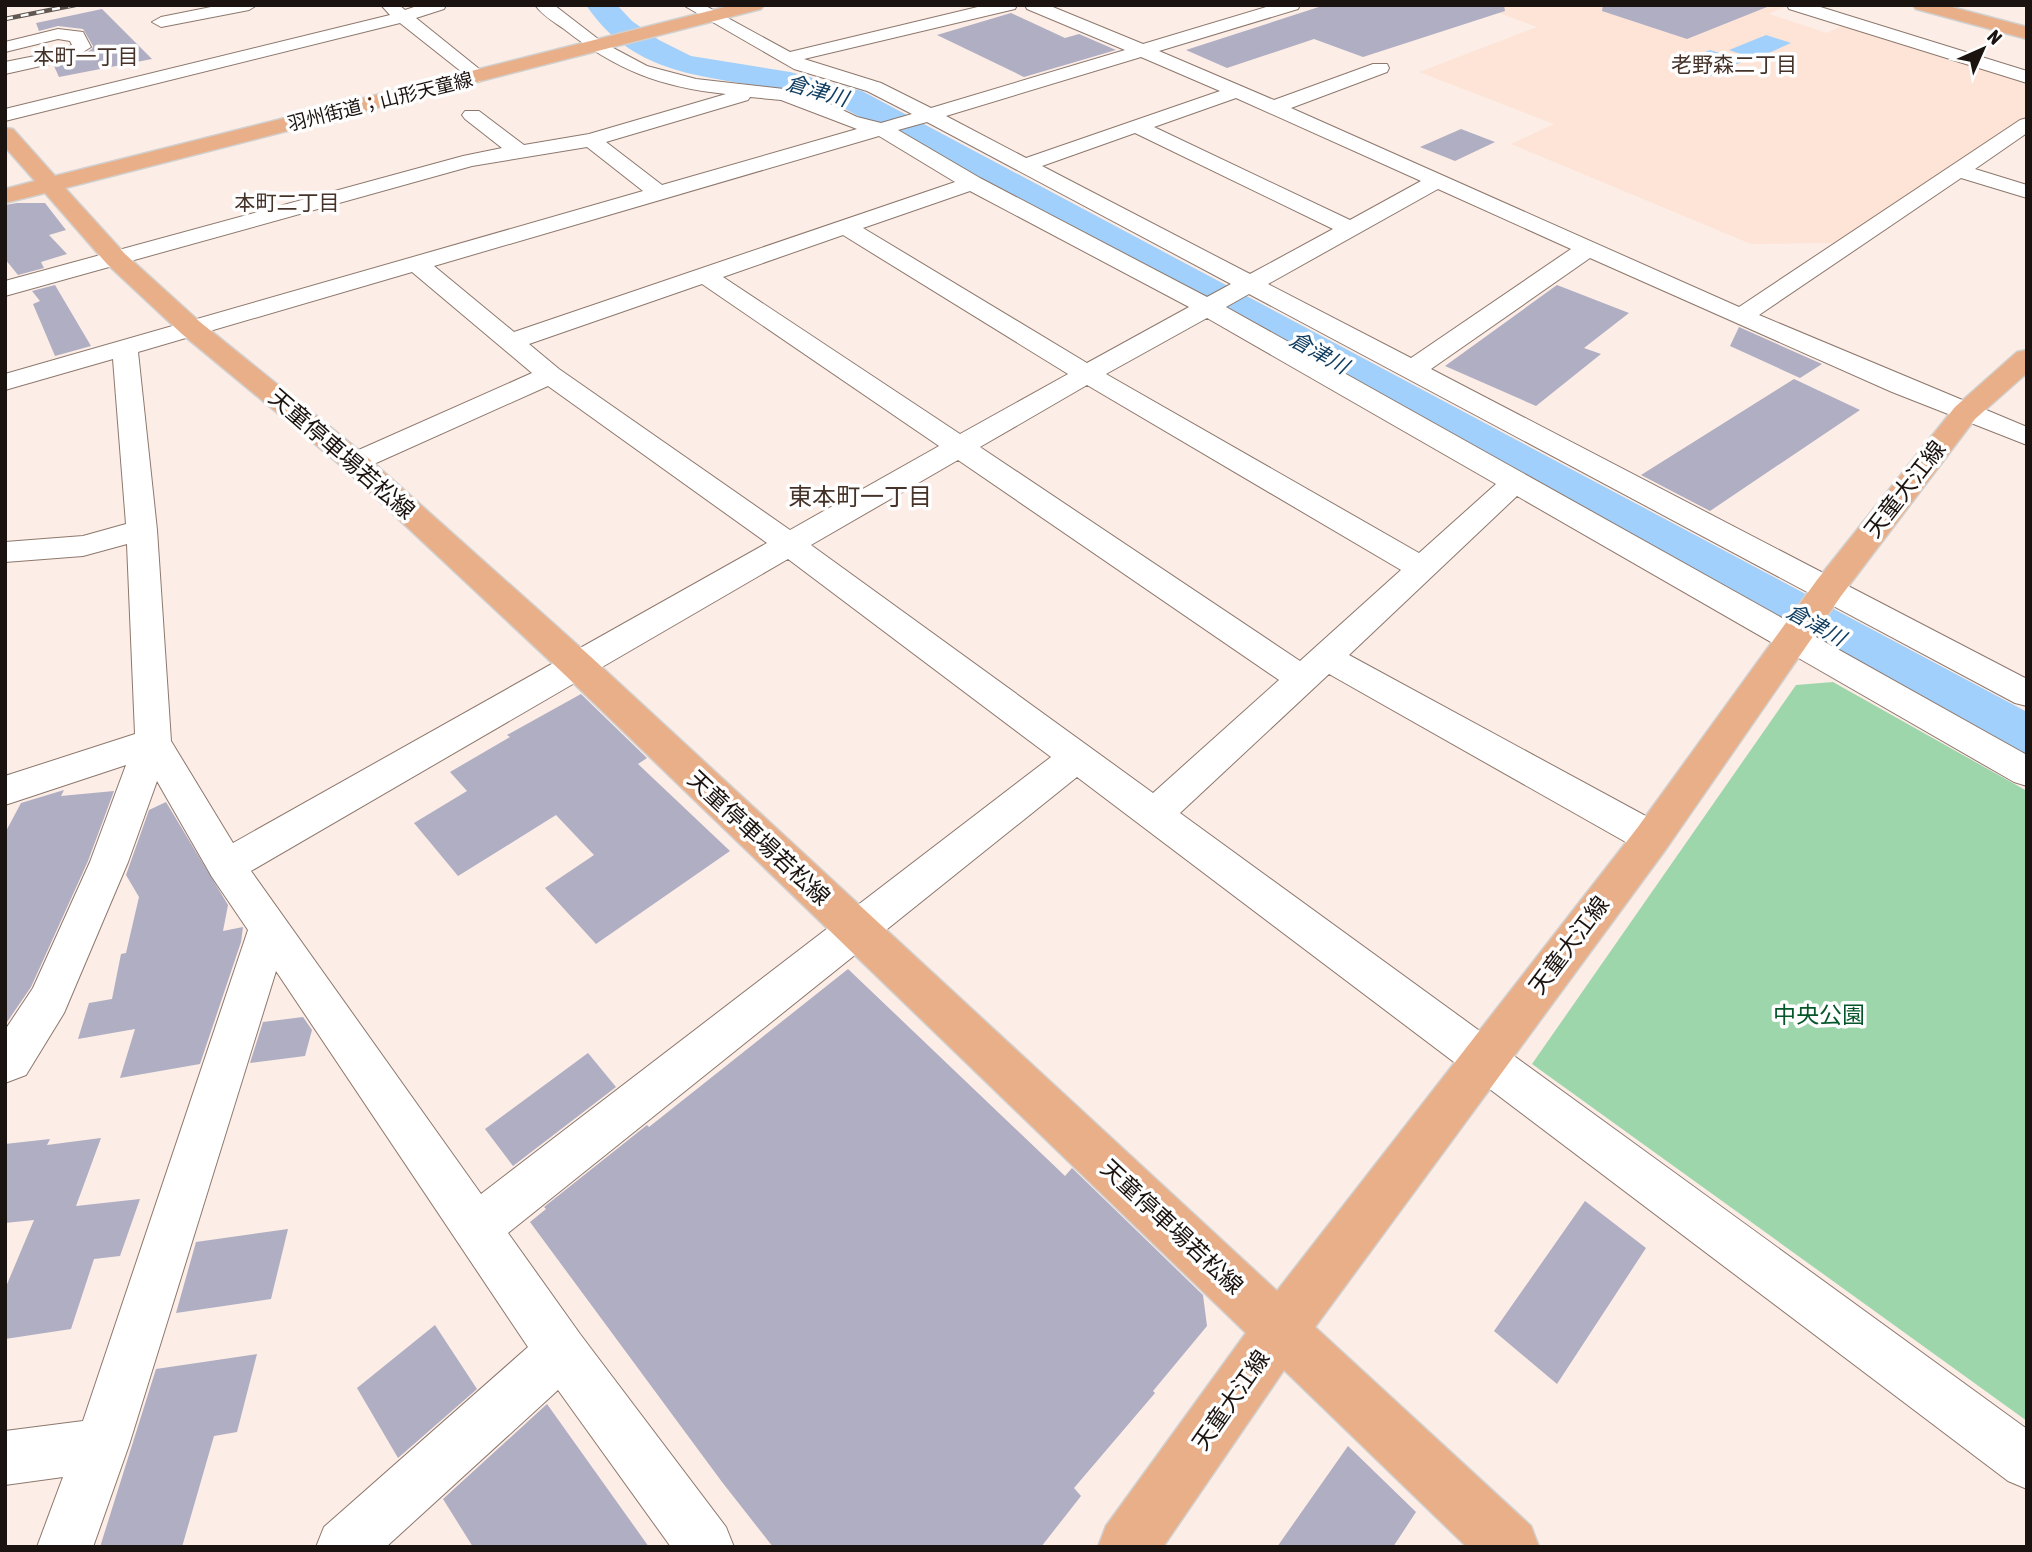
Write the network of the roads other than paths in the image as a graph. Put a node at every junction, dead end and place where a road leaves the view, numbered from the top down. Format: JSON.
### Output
{"nodes":[{"id":1,"x":249,"y":5,"type":"edge"},
{"id":2,"x":438,"y":5,"type":"edge"},
{"id":3,"x":543,"y":5,"type":"edge"},
{"id":4,"x":691,"y":5,"type":"edge"},
{"id":5,"x":755,"y":5,"type":"edge"},
{"id":6,"x":1009,"y":5,"type":"edge"},
{"id":7,"x":1033,"y":5,"type":"edge"},
{"id":8,"x":1292,"y":5,"type":"edge"},
{"id":9,"x":1795,"y":5,"type":"edge"},
{"id":10,"x":1922,"y":5,"type":"edge"},
{"id":11,"x":395,"y":11,"type":"edge"},
{"id":12,"x":710,"y":16,"type":"junction"},
{"id":13,"x":162,"y":22,"type":"dead end"},
{"id":14,"x":2027,"y":33,"type":"edge"},
{"id":15,"x":599,"y":45,"type":"junction"},
{"id":16,"x":5,"y":47,"type":"edge"},
{"id":17,"x":1144,"y":50,"type":"junction"},
{"id":18,"x":787,"y":58,"type":"junction"},
{"id":19,"x":5,"y":68,"type":"edge"},
{"id":20,"x":1380,"y":68,"type":"dead end"},
{"id":21,"x":479,"y":76,"type":"junction"},
{"id":22,"x":2027,"y":77,"type":"edge"},
{"id":23,"x":1238,"y":91,"type":"junction"},
{"id":24,"x":753,"y":92,"type":"junction"},
{"id":25,"x":1274,"y":107,"type":"junction"},
{"id":26,"x":5,"y":115,"type":"edge"},
{"id":27,"x":472,"y":115,"type":"dead end"},
{"id":28,"x":906,"y":122,"type":"junction"},
{"id":29,"x":2027,"y":124,"type":"edge"},
{"id":30,"x":1138,"y":127,"type":"junction"},
{"id":31,"x":5,"y":134,"type":"edge"},
{"id":32,"x":591,"y":140,"type":"junction"},
{"id":33,"x":520,"y":152,"type":"junction"},
{"id":34,"x":1025,"y":165,"type":"junction"},
{"id":35,"x":1958,"y":170,"type":"junction"},
{"id":36,"x":1438,"y":180,"type":"junction"},
{"id":37,"x":972,"y":183,"type":"junction"},
{"id":38,"x":49,"y":185,"type":"junction"},
{"id":39,"x":2027,"y":192,"type":"edge"},
{"id":40,"x":660,"y":194,"type":"junction"},
{"id":41,"x":5,"y":195,"type":"edge"},
{"id":42,"x":847,"y":228,"type":"junction"},
{"id":43,"x":1349,"y":228,"type":"junction"},
{"id":44,"x":1589,"y":248,"type":"junction"},
{"id":45,"x":116,"y":259,"type":"junction"},
{"id":46,"x":416,"y":263,"type":"junction"},
{"id":47,"x":706,"y":276,"type":"junction"},
{"id":48,"x":1242,"y":287,"type":"junction"},
{"id":49,"x":5,"y":289,"type":"edge"},
{"id":50,"x":1207,"y":307,"type":"junction"},
{"id":51,"x":1742,"y":316,"type":"junction"},
{"id":52,"x":191,"y":328,"type":"junction"},
{"id":53,"x":510,"y":342,"type":"junction"},
{"id":54,"x":125,"y":347,"type":"junction"},
{"id":55,"x":2027,"y":358,"type":"edge"},
{"id":56,"x":1413,"y":369,"type":"junction"},
{"id":57,"x":1087,"y":374,"type":"junction"},
{"id":58,"x":551,"y":376,"type":"junction"},
{"id":59,"x":5,"y":382,"type":"edge"},
{"id":60,"x":1965,"y":413,"type":"junction"},
{"id":61,"x":2027,"y":437,"type":"edge"},
{"id":62,"x":959,"y":447,"type":"junction"},
{"id":63,"x":355,"y":462,"type":"junction"},
{"id":64,"x":1514,"y":483,"type":"junction"},
{"id":65,"x":142,"y":530,"type":"junction"},
{"id":66,"x":788,"y":544,"type":"junction"},
{"id":67,"x":5,"y":552,"type":"edge"},
{"id":68,"x":1420,"y":567,"type":"junction"},
{"id":69,"x":1825,"y":593,"type":"junction"},
{"id":70,"x":1793,"y":641,"type":"junction"},
{"id":71,"x":578,"y":666,"type":"junction"},
{"id":72,"x":1313,"y":667,"type":"junction"},
{"id":73,"x":2027,"y":694,"type":"edge"},
{"id":74,"x":153,"y":742,"type":"junction"},
{"id":75,"x":1076,"y":757,"type":"junction"},
{"id":76,"x":2027,"y":772,"type":"edge"},
{"id":77,"x":5,"y":791,"type":"edge"},
{"id":78,"x":1155,"y":814,"type":"junction"},
{"id":79,"x":1652,"y":838,"type":"junction"},
{"id":80,"x":226,"y":866,"type":"junction"},
{"id":81,"x":269,"y":928,"type":"junction"},
{"id":82,"x":857,"y":930,"type":"junction"},
{"id":83,"x":1483,"y":1058,"type":"junction"},
{"id":84,"x":5,"y":1063,"type":"edge"},
{"id":85,"x":477,"y":1227,"type":"junction"},
{"id":86,"x":1280,"y":1329,"type":"junction"},
{"id":87,"x":562,"y":1352,"type":"junction"},
{"id":88,"x":102,"y":1445,"type":"junction"},
{"id":89,"x":5,"y":1458,"type":"edge"},
{"id":90,"x":2027,"y":1462,"type":"edge"},
{"id":91,"x":65,"y":1547,"type":"edge"},
{"id":92,"x":344,"y":1547,"type":"edge"},
{"id":93,"x":706,"y":1547,"type":"edge"},
{"id":94,"x":1127,"y":1547,"type":"edge"},
{"id":95,"x":1510,"y":1547,"type":"edge"}],
"edges":[{"from":1,"to":13,"type":"street"},
{"from":2,"to":11,"type":"street"},
{"from":3,"to":15,"type":"street"},
{"from":4,"to":12,"type":"street"},
{"from":5,"to":12,"type":"main road","name":"羽州街道；山形天童線"},
{"from":6,"to":18,"type":"street"},
{"from":7,"to":17,"type":"street"},
{"from":8,"to":17,"type":"street"},
{"from":9,"to":22,"type":"street"},
{"from":10,"to":14,"type":"main road"},
{"from":11,"to":21,"type":"street"},
{"from":11,"to":26,"type":"street"},
{"from":12,"to":15,"type":"main road","name":"羽州街道；山形天童線"},
{"from":12,"to":18,"type":"street"},
{"from":15,"to":21,"type":"main road","name":"羽州街道；山形天童線"},
{"from":15,"to":24,"type":"street"},
{"from":16,"to":19,"type":"street"},
{"from":17,"to":23,"type":"street"},
{"from":17,"to":28,"type":"street"},
{"from":18,"to":28,"type":"street"},
{"from":20,"to":25,"type":"street"},
{"from":21,"to":38,"type":"main road","name":"羽州街道；山形天童線"},
{"from":23,"to":25,"type":"street"},
{"from":23,"to":30,"type":"street"},
{"from":24,"to":28,"type":"street"},
{"from":24,"to":32,"type":"street"},
{"from":25,"to":36,"type":"street"},
{"from":27,"to":33,"type":"street"},
{"from":28,"to":34,"type":"street"},
{"from":28,"to":37,"type":"street"},
{"from":28,"to":40,"type":"street"},
{"from":29,"to":35,"type":"street"},
{"from":30,"to":34,"type":"street"},
{"from":30,"to":43,"type":"street"},
{"from":31,"to":38,"type":"main road","name":"天童停車場若松線"},
{"from":32,"to":33,"type":"street"},
{"from":32,"to":40,"type":"street"},
{"from":33,"to":45,"type":"street"},
{"from":34,"to":48,"type":"street"},
{"from":35,"to":39,"type":"street"},
{"from":35,"to":51,"type":"street"},
{"from":36,"to":43,"type":"street"},
{"from":36,"to":44,"type":"street"},
{"from":37,"to":42,"type":"street"},
{"from":37,"to":50,"type":"street"},
{"from":38,"to":41,"type":"main road","name":"羽州街道；山形天童線"},
{"from":38,"to":45,"type":"main road","name":"天童停車場若松線"},
{"from":40,"to":46,"type":"street"},
{"from":42,"to":47,"type":"street"},
{"from":42,"to":57,"type":"street"},
{"from":43,"to":48,"type":"street"},
{"from":44,"to":51,"type":"street"},
{"from":44,"to":56,"type":"street"},
{"from":45,"to":49,"type":"street"},
{"from":45,"to":52,"type":"main road","name":"天童停車場若松線"},
{"from":46,"to":52,"type":"street"},
{"from":46,"to":53,"type":"street"},
{"from":47,"to":53,"type":"street"},
{"from":47,"to":62,"type":"street"},
{"from":48,"to":50,"type":"street"},
{"from":48,"to":56,"type":"street"},
{"from":50,"to":57,"type":"street"},
{"from":50,"to":64,"type":"street"},
{"from":51,"to":60,"type":"street"},
{"from":52,"to":54,"type":"street"},
{"from":52,"to":63,"type":"main road","name":"天童停車場若松線"},
{"from":53,"to":58,"type":"street"},
{"from":54,"to":59,"type":"street"},
{"from":54,"to":65,"type":"street"},
{"from":55,"to":60,"type":"main road","name":"天童大江線"},
{"from":56,"to":69,"type":"street"},
{"from":57,"to":62,"type":"street"},
{"from":57,"to":68,"type":"street"},
{"from":58,"to":63,"type":"street"},
{"from":58,"to":66,"type":"street"},
{"from":60,"to":61,"type":"street"},
{"from":60,"to":69,"type":"main road","name":"天童大江線"},
{"from":62,"to":66,"type":"street"},
{"from":62,"to":72,"type":"street"},
{"from":63,"to":71,"type":"main road","name":"天童停車場若松線"},
{"from":64,"to":68,"type":"street"},
{"from":64,"to":70,"type":"street"},
{"from":65,"to":67,"type":"street"},
{"from":65,"to":74,"type":"street"},
{"from":66,"to":71,"type":"street"},
{"from":66,"to":75,"type":"street"},
{"from":68,"to":72,"type":"street"},
{"from":69,"to":70,"type":"main road","name":"天童大江線"},
{"from":69,"to":73,"type":"street"},
{"from":70,"to":76,"type":"street"},
{"from":70,"to":79,"type":"main road","name":"天童大江線"},
{"from":71,"to":80,"type":"street"},
{"from":71,"to":82,"type":"main road","name":"天童停車場若松線"},
{"from":72,"to":78,"type":"street"},
{"from":72,"to":79,"type":"street"},
{"from":74,"to":77,"type":"street"},
{"from":74,"to":80,"type":"street"},
{"from":74,"to":84,"type":"street"},
{"from":75,"to":78,"type":"street"},
{"from":75,"to":82,"type":"street"},
{"from":78,"to":83,"type":"street"},
{"from":79,"to":83,"type":"main road","name":"天童大江線"},
{"from":80,"to":81,"type":"street"},
{"from":81,"to":85,"type":"street"},
{"from":81,"to":88,"type":"street"},
{"from":82,"to":85,"type":"street"},
{"from":82,"to":86,"type":"main road","name":"天童停車場若松線"},
{"from":83,"to":86,"type":"main road","name":"天童大江線"},
{"from":83,"to":90,"type":"street"},
{"from":85,"to":87,"type":"street"},
{"from":86,"to":94,"type":"main road","name":"天童大江線"},
{"from":86,"to":95,"type":"main road","name":"天童停車場若松線"},
{"from":87,"to":92,"type":"street"},
{"from":87,"to":93,"type":"street"},
{"from":88,"to":89,"type":"street"},
{"from":88,"to":91,"type":"street"}]}
